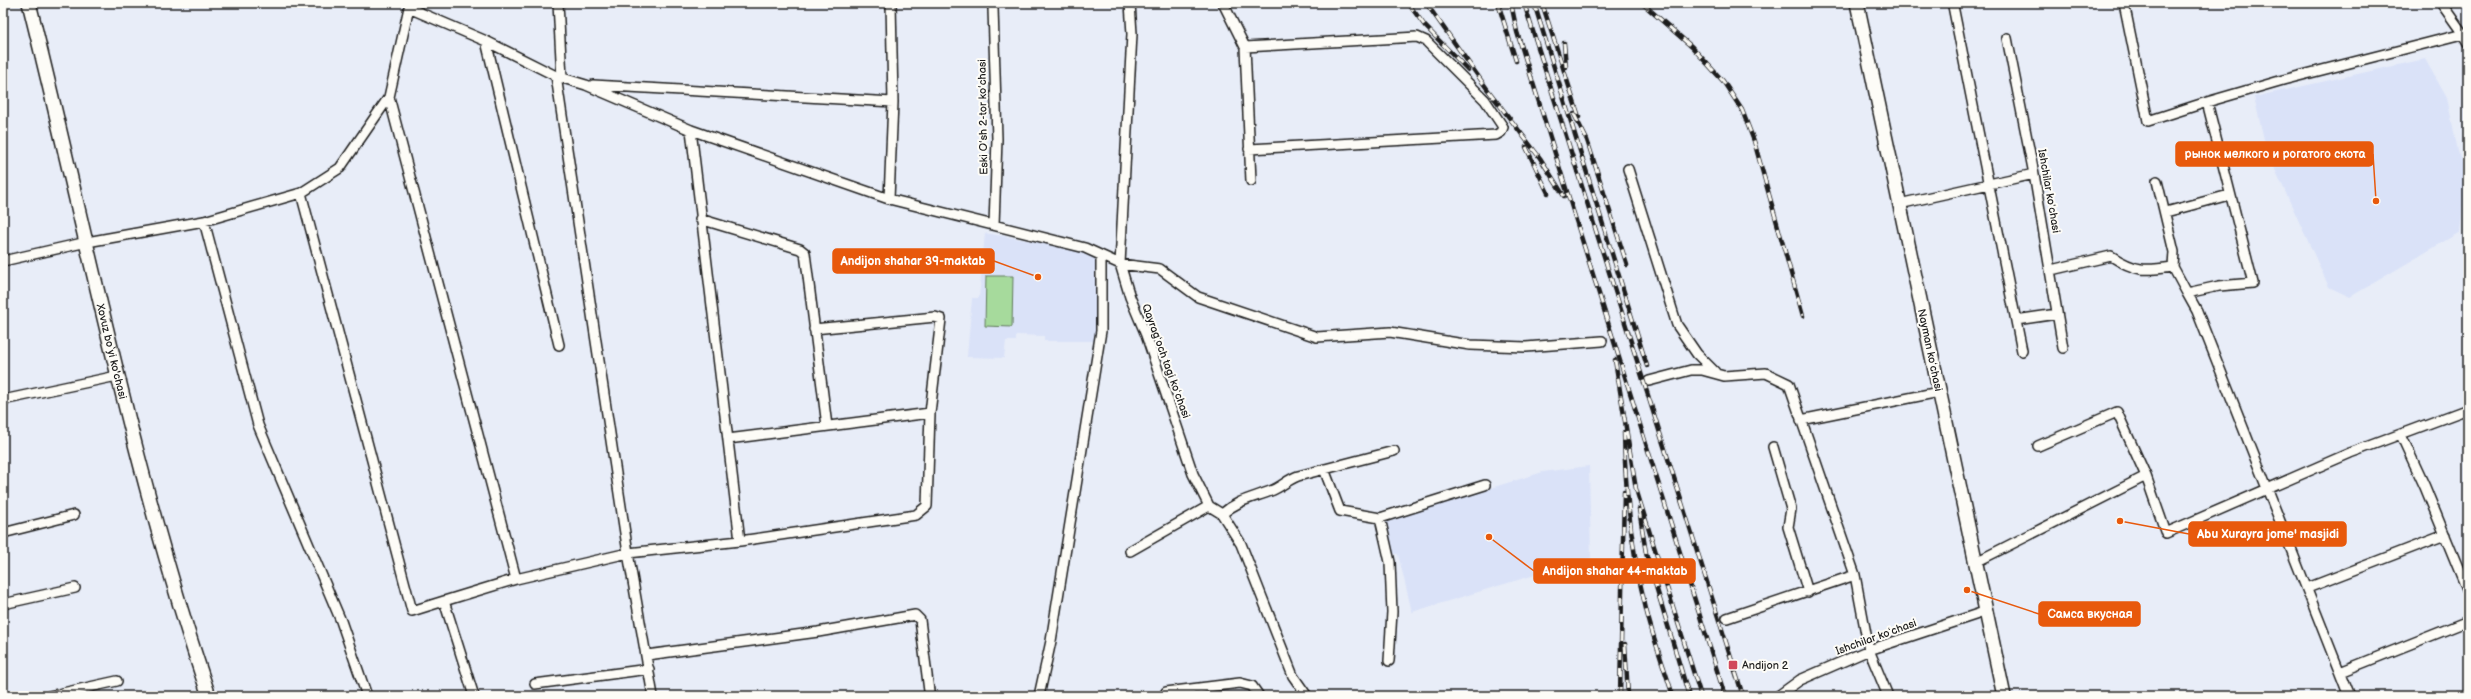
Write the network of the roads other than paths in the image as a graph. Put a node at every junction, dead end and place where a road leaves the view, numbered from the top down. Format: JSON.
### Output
{"nodes":[{"id":1,"x":29,"y":3,"type":"edge"},
{"id":2,"x":558,"y":3,"type":"edge"},
{"id":3,"x":891,"y":3,"type":"edge"},
{"id":4,"x":1130,"y":3,"type":"edge"},
{"id":5,"x":1223,"y":3,"type":"edge"},
{"id":6,"x":1857,"y":3,"type":"edge"},
{"id":7,"x":2124,"y":3,"type":"edge"},
{"id":8,"x":2441,"y":3,"type":"edge"},
{"id":9,"x":409,"y":6,"type":"edge"},
{"id":10,"x":1953,"y":6,"type":"dead end"},
{"id":11,"x":993,"y":8,"type":"dead end"},
{"id":12,"x":2007,"y":38,"type":"dead end"},
{"id":13,"x":2466,"y":38,"type":"edge"},
{"id":14,"x":486,"y":41,"type":"junction"},
{"id":15,"x":1245,"y":47,"type":"junction"},
{"id":16,"x":559,"y":77,"type":"junction"},
{"id":17,"x":586,"y":85,"type":"junction"},
{"id":18,"x":389,"y":97,"type":"junction"},
{"id":19,"x":893,"y":102,"type":"junction"},
{"id":20,"x":2207,"y":102,"type":"junction"},
{"id":21,"x":691,"y":130,"type":"junction"},
{"id":22,"x":1249,"y":149,"type":"junction"},
{"id":23,"x":1628,"y":169,"type":"dead end"},
{"id":24,"x":2034,"y":174,"type":"junction"},
{"id":25,"x":1251,"y":181,"type":"dead end"},
{"id":26,"x":2157,"y":182,"type":"dead end"},
{"id":27,"x":1988,"y":184,"type":"junction"},
{"id":28,"x":301,"y":193,"type":"junction"},
{"id":29,"x":2229,"y":195,"type":"junction"},
{"id":30,"x":888,"y":199,"type":"junction"},
{"id":31,"x":1899,"y":204,"type":"junction"},
{"id":32,"x":2166,"y":212,"type":"junction"},
{"id":33,"x":700,"y":219,"type":"junction"},
{"id":34,"x":204,"y":221,"type":"junction"},
{"id":35,"x":994,"y":225,"type":"junction"},
{"id":36,"x":87,"y":242,"type":"junction"},
{"id":37,"x":1101,"y":257,"type":"junction"},
{"id":38,"x":3,"y":261,"type":"edge"},
{"id":39,"x":1120,"y":264,"type":"junction"},
{"id":40,"x":2173,"y":267,"type":"junction"},
{"id":41,"x":2050,"y":270,"type":"junction"},
{"id":42,"x":2187,"y":293,"type":"junction"},
{"id":43,"x":2056,"y":314,"type":"junction"},
{"id":44,"x":2016,"y":320,"type":"junction"},
{"id":45,"x":814,"y":329,"type":"junction"},
{"id":46,"x":1602,"y":342,"type":"dead end"},
{"id":47,"x":559,"y":345,"type":"dead end"},
{"id":48,"x":2063,"y":348,"type":"dead end"},
{"id":49,"x":2022,"y":351,"type":"dead end"},
{"id":50,"x":1715,"y":372,"type":"junction"},
{"id":51,"x":117,"y":376,"type":"junction"},
{"id":52,"x":1649,"y":381,"type":"dead end"},
{"id":53,"x":1939,"y":392,"type":"junction"},
{"id":54,"x":3,"y":400,"type":"edge"},
{"id":55,"x":2468,"y":409,"type":"edge"},
{"id":56,"x":930,"y":413,"type":"junction"},
{"id":57,"x":1801,"y":420,"type":"junction"},
{"id":58,"x":827,"y":426,"type":"junction"},
{"id":59,"x":2401,"y":435,"type":"junction"},
{"id":60,"x":728,"y":439,"type":"junction"},
{"id":61,"x":2038,"y":446,"type":"dead end"},
{"id":62,"x":1772,"y":447,"type":"dead end"},
{"id":63,"x":1394,"y":452,"type":"dead end"},
{"id":64,"x":1324,"y":469,"type":"junction"},
{"id":65,"x":2146,"y":476,"type":"junction"},
{"id":66,"x":1485,"y":485,"type":"dead end"},
{"id":67,"x":2266,"y":488,"type":"junction"},
{"id":68,"x":1209,"y":506,"type":"junction"},
{"id":69,"x":1222,"y":514,"type":"junction"},
{"id":70,"x":74,"y":515,"type":"dead end"},
{"id":71,"x":1380,"y":518,"type":"junction"},
{"id":72,"x":3,"y":533,"type":"edge"},
{"id":73,"x":2445,"y":535,"type":"junction"},
{"id":74,"x":740,"y":540,"type":"junction"},
{"id":75,"x":1130,"y":551,"type":"dead end"},
{"id":76,"x":628,"y":553,"type":"junction"},
{"id":77,"x":1976,"y":562,"type":"junction"},
{"id":78,"x":1855,"y":575,"type":"junction"},
{"id":79,"x":516,"y":579,"type":"junction"},
{"id":80,"x":2310,"y":587,"type":"dead end"},
{"id":81,"x":75,"y":588,"type":"dead end"},
{"id":82,"x":1808,"y":592,"type":"junction"},
{"id":83,"x":2468,"y":592,"type":"edge"},
{"id":84,"x":444,"y":601,"type":"junction"},
{"id":85,"x":3,"y":604,"type":"edge"},
{"id":86,"x":1987,"y":611,"type":"junction"},
{"id":87,"x":1727,"y":618,"type":"dead end"},
{"id":88,"x":2468,"y":621,"type":"edge"},
{"id":89,"x":1869,"y":650,"type":"junction"},
{"id":90,"x":647,"y":655,"type":"junction"},
{"id":91,"x":1389,"y":661,"type":"dead end"},
{"id":92,"x":649,"y":669,"type":"junction"},
{"id":93,"x":2340,"y":672,"type":"junction"},
{"id":94,"x":118,"y":681,"type":"dead end"},
{"id":95,"x":535,"y":684,"type":"dead end"},
{"id":96,"x":929,"y":691,"type":"dead end"},
{"id":97,"x":1166,"y":692,"type":"dead end"},
{"id":98,"x":49,"y":696,"type":"edge"},
{"id":99,"x":209,"y":696,"type":"edge"},
{"id":100,"x":367,"y":696,"type":"edge"},
{"id":101,"x":474,"y":696,"type":"edge"},
{"id":102,"x":654,"y":696,"type":"edge"},
{"id":103,"x":1039,"y":696,"type":"edge"},
{"id":104,"x":1259,"y":696,"type":"edge"},
{"id":105,"x":1307,"y":696,"type":"edge"},
{"id":106,"x":1778,"y":696,"type":"edge"},
{"id":107,"x":1888,"y":696,"type":"edge"},
{"id":108,"x":2004,"y":696,"type":"edge"},
{"id":109,"x":2349,"y":696,"type":"edge"}],
"edges":[{"from":1,"to":36,"type":"main road","name":"Xovuz bo‘yi ko'chasi"},
{"from":2,"to":16,"type":"street"},
{"from":3,"to":19,"type":"street"},
{"from":4,"to":39,"type":"street","name":"Qayragʻoch tagi koʻchasi"},
{"from":5,"to":15,"type":"street"},
{"from":6,"to":31,"type":"main road","name":"Nayman koʻchasi"},
{"from":7,"to":20,"type":"street"},
{"from":8,"to":13,"type":"street"},
{"from":9,"to":14,"type":"street"},
{"from":9,"to":18,"type":"street"},
{"from":10,"to":27,"type":"street"},
{"from":11,"to":35,"type":"street","name":"Eski Oʻsh 2-tor koʻchasi"},
{"from":12,"to":24,"type":"street","name":"Ishchilar koʻchasi"},
{"from":13,"to":20,"type":"street"},
{"from":14,"to":16,"type":"street"},
{"from":14,"to":47,"type":"street"},
{"from":15,"to":22,"type":"street"},
{"from":15,"to":22,"type":"street"},
{"from":16,"to":17,"type":"street"},
{"from":16,"to":76,"type":"street"},
{"from":17,"to":19,"type":"street"},
{"from":17,"to":21,"type":"street"},
{"from":18,"to":28,"type":"street"},
{"from":18,"to":79,"type":"street"},
{"from":19,"to":30,"type":"street"},
{"from":20,"to":29,"type":"street"},
{"from":21,"to":30,"type":"street"},
{"from":21,"to":33,"type":"street"},
{"from":22,"to":25,"type":"street"},
{"from":23,"to":50,"type":"street"},
{"from":24,"to":27,"type":"street"},
{"from":24,"to":41,"type":"street","name":"Ishchilar koʻchasi"},
{"from":26,"to":32,"type":"street"},
{"from":27,"to":31,"type":"street"},
{"from":27,"to":44,"type":"street"},
{"from":28,"to":34,"type":"street"},
{"from":28,"to":84,"type":"street"},
{"from":29,"to":32,"type":"street"},
{"from":29,"to":42,"type":"street"},
{"from":30,"to":35,"type":"street"},
{"from":31,"to":53,"type":"main road","name":"Nayman koʻchasi"},
{"from":32,"to":40,"type":"street"},
{"from":33,"to":45,"type":"street"},
{"from":33,"to":60,"type":"street"},
{"from":34,"to":36,"type":"street"},
{"from":34,"to":100,"type":"street"},
{"from":35,"to":37,"type":"street"},
{"from":36,"to":38,"type":"street"},
{"from":36,"to":51,"type":"main road","name":"Xovuz bo‘yi ko'chasi"},
{"from":37,"to":39,"type":"street"},
{"from":37,"to":103,"type":"street"},
{"from":39,"to":46,"type":"street"},
{"from":39,"to":68,"type":"street","name":"Qayragʻoch tagi koʻchasi"},
{"from":40,"to":41,"type":"street"},
{"from":40,"to":42,"type":"street"},
{"from":41,"to":43,"type":"street","name":"Ishchilar koʻchasi"},
{"from":42,"to":67,"type":"street"},
{"from":43,"to":44,"type":"street"},
{"from":43,"to":48,"type":"street","name":"Ishchilar koʻchasi"},
{"from":44,"to":49,"type":"street"},
{"from":45,"to":56,"type":"street"},
{"from":45,"to":58,"type":"street"},
{"from":50,"to":52,"type":"street"},
{"from":50,"to":57,"type":"street"},
{"from":51,"to":54,"type":"street"},
{"from":51,"to":99,"type":"main road","name":"Xovuz bo‘yi ko'chasi"},
{"from":53,"to":57,"type":"street"},
{"from":53,"to":77,"type":"main road","name":"Nayman koʻchasi"},
{"from":55,"to":59,"type":"street"},
{"from":56,"to":58,"type":"street"},
{"from":56,"to":74,"type":"street"},
{"from":57,"to":78,"type":"street"},
{"from":58,"to":60,"type":"street"},
{"from":59,"to":67,"type":"street"},
{"from":59,"to":73,"type":"street"},
{"from":60,"to":74,"type":"street"},
{"from":61,"to":65,"type":"street"},
{"from":62,"to":82,"type":"street"},
{"from":63,"to":64,"type":"street"},
{"from":64,"to":69,"type":"street"},
{"from":64,"to":71,"type":"street"},
{"from":65,"to":67,"type":"street"},
{"from":65,"to":77,"type":"street"},
{"from":66,"to":71,"type":"street"},
{"from":67,"to":93,"type":"street"},
{"from":68,"to":69,"type":"street"},
{"from":68,"to":75,"type":"street"},
{"from":69,"to":105,"type":"street"},
{"from":70,"to":72,"type":"street"},
{"from":71,"to":91,"type":"street"},
{"from":73,"to":80,"type":"street"},
{"from":73,"to":83,"type":"street"},
{"from":74,"to":76,"type":"street"},
{"from":76,"to":79,"type":"street"},
{"from":76,"to":90,"type":"street"},
{"from":77,"to":86,"type":"main road","name":"Nayman koʻchasi"},
{"from":78,"to":82,"type":"street"},
{"from":78,"to":89,"type":"street"},
{"from":79,"to":84,"type":"street"},
{"from":81,"to":85,"type":"street"},
{"from":82,"to":87,"type":"street"},
{"from":84,"to":101,"type":"street"},
{"from":86,"to":89,"type":"street","name":"Ishchilar koʻchasi"},
{"from":86,"to":108,"type":"main road","name":"Nayman koʻchasi"},
{"from":88,"to":93,"type":"street"},
{"from":89,"to":106,"type":"street","name":"Ishchilar koʻchasi"},
{"from":89,"to":107,"type":"street"},
{"from":90,"to":92,"type":"street"},
{"from":90,"to":96,"type":"street"},
{"from":92,"to":95,"type":"street"},
{"from":92,"to":102,"type":"street"},
{"from":93,"to":109,"type":"street"},
{"from":94,"to":98,"type":"street"},
{"from":97,"to":104,"type":"street"}]}
